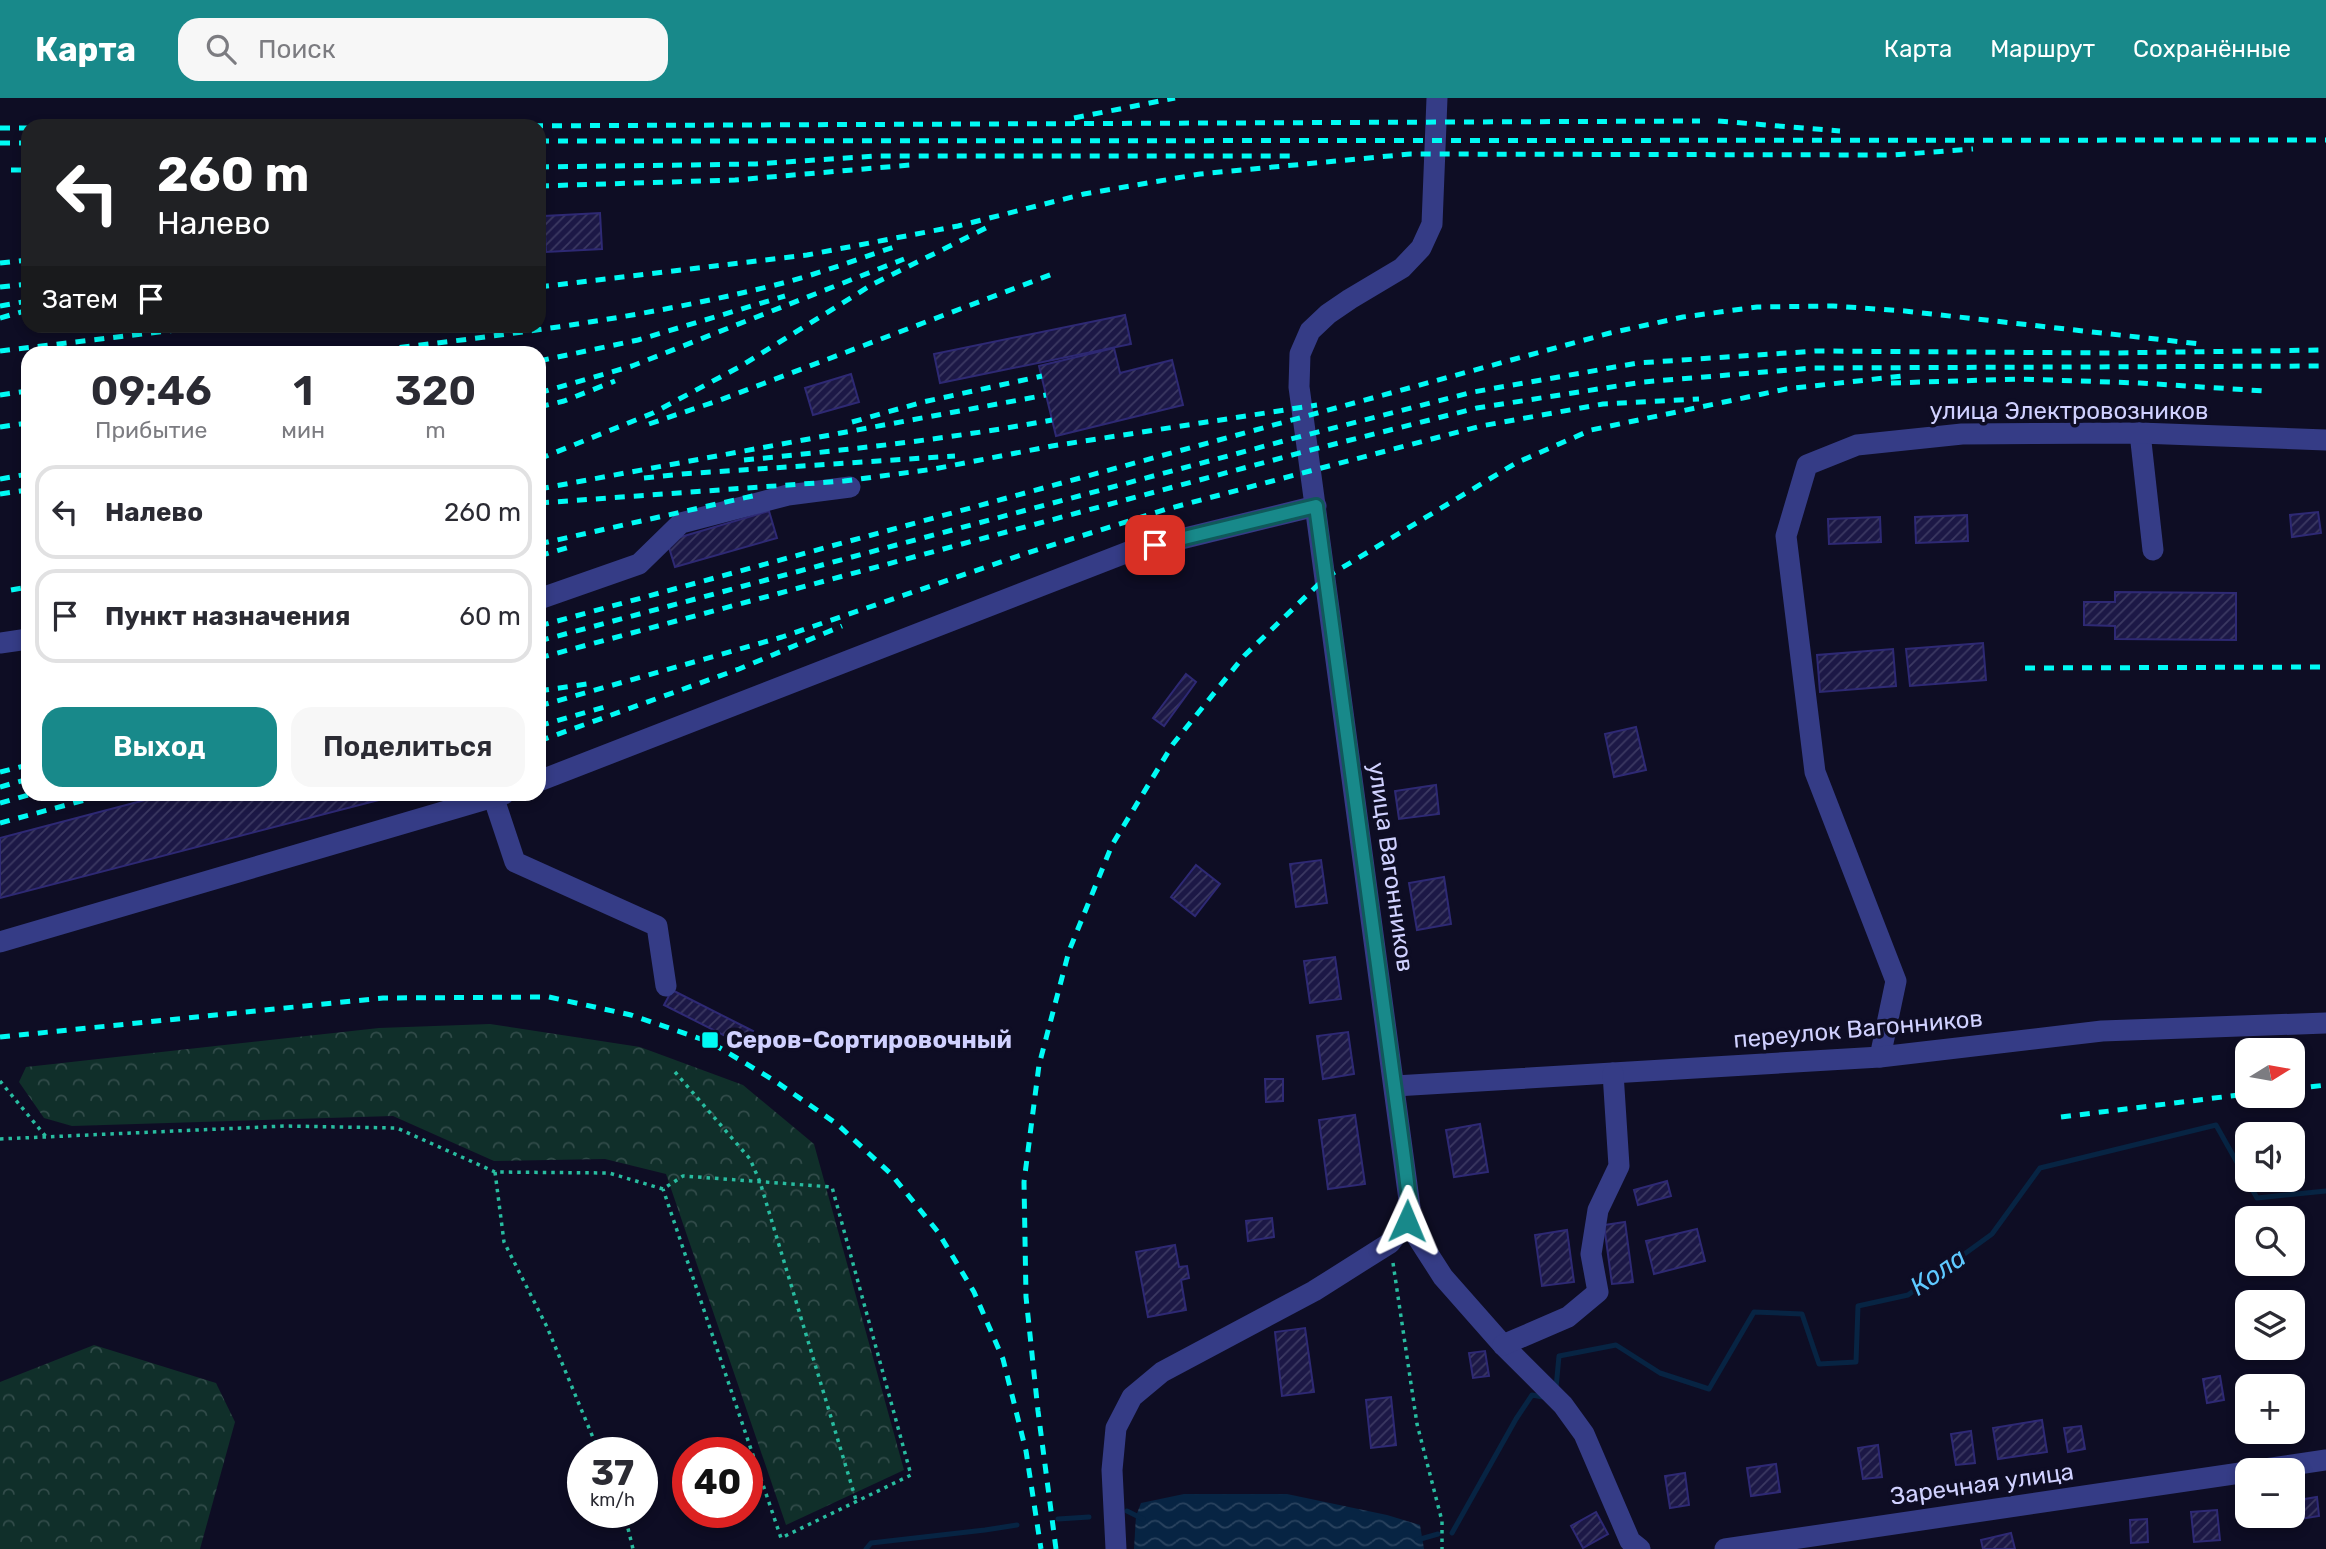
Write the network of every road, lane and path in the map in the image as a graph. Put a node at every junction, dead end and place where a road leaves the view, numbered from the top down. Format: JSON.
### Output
{"nodes":[{"id":1,"x":1437,"y":98,"type":"edge"},
{"id":2,"x":2140,"y":433,"type":"junction"},
{"id":3,"x":2326,"y":439,"type":"edge"},
{"id":4,"x":850,"y":487,"type":"dead end"},
{"id":5,"x":1316,"y":506,"type":"junction"},
{"id":6,"x":2153,"y":550,"type":"dead end"},
{"id":7,"x":546,"y":597,"type":"edge"},
{"id":8,"x":21,"y":640,"type":"edge"},
{"id":9,"x":0,"y":643,"type":"edge"},
{"id":10,"x":546,"y":778,"type":"edge"},
{"id":11,"x":485,"y":801,"type":"edge"},
{"id":12,"x":500,"y":801,"type":"edge"},
{"id":13,"x":0,"y":942,"type":"edge"},
{"id":14,"x":666,"y":986,"type":"dead end"},
{"id":15,"x":2326,"y":1023,"type":"edge"},
{"id":16,"x":1880,"y":1057,"type":"junction"},
{"id":17,"x":675,"y":1073,"type":"dead end"},
{"id":18,"x":1613,"y":1073,"type":"junction"},
{"id":19,"x":0,"y":1080,"type":"edge"},
{"id":20,"x":1395,"y":1086,"type":"junction"},
{"id":21,"x":47,"y":1138,"type":"junction"},
{"id":22,"x":0,"y":1139,"type":"edge"},
{"id":23,"x":495,"y":1172,"type":"junction"},
{"id":24,"x":760,"y":1182,"type":"junction"},
{"id":25,"x":663,"y":1189,"type":"junction"},
{"id":26,"x":1407,"y":1221,"type":"junction"},
{"id":27,"x":1390,"y":1243,"type":"junction"},
{"id":28,"x":1503,"y":1345,"type":"junction"},
{"id":29,"x":593,"y":1437,"type":"edge"},
{"id":30,"x":2326,"y":1460,"type":"edge"},
{"id":31,"x":2305,"y":1463,"type":"edge"},
{"id":32,"x":2235,"y":1474,"type":"edge"},
{"id":33,"x":856,"y":1500,"type":"junction"},
{"id":34,"x":628,"y":1528,"type":"edge"},
{"id":35,"x":633,"y":1549,"type":"edge"},
{"id":36,"x":1116,"y":1549,"type":"edge"},
{"id":37,"x":1442,"y":1549,"type":"edge"},
{"id":38,"x":1640,"y":1549,"type":"edge"},
{"id":39,"x":1725,"y":1549,"type":"edge"}],
"edges":[{"from":1,"to":5,"type":"street","name":"улица Вагонников"},
{"from":2,"to":3,"type":"street","name":"улица Электровозников"},
{"from":2,"to":6,"type":"street"},
{"from":2,"to":16,"type":"street","name":"улица Электровозников"},
{"from":4,"to":7,"type":"street"},
{"from":5,"to":10,"type":"street"},
{"from":5,"to":20,"type":"street","name":"улица Вагонников"},
{"from":8,"to":9,"type":"street"},
{"from":11,"to":13,"type":"street"},
{"from":12,"to":14,"type":"street"},
{"from":15,"to":16,"type":"street","name":"переулок Вагонников"},
{"from":16,"to":18,"type":"street","name":"переулок Вагонников"},
{"from":17,"to":24,"type":"path"},
{"from":18,"to":20,"type":"street","name":"переулок Вагонников"},
{"from":18,"to":28,"type":"street"},
{"from":19,"to":21,"type":"path"},
{"from":20,"to":26,"type":"street","name":"улица Вагонников"},
{"from":21,"to":22,"type":"path"},
{"from":21,"to":23,"type":"path"},
{"from":23,"to":25,"type":"path"},
{"from":23,"to":29,"type":"path"},
{"from":24,"to":25,"type":"path"},
{"from":24,"to":33,"type":"path"},
{"from":24,"to":33,"type":"path"},
{"from":25,"to":33,"type":"path"},
{"from":26,"to":27,"type":"street"},
{"from":26,"to":28,"type":"street"},
{"from":27,"to":36,"type":"street"},
{"from":27,"to":37,"type":"path"},
{"from":28,"to":38,"type":"street"},
{"from":30,"to":31,"type":"street"},
{"from":32,"to":39,"type":"street","name":"Заречная улица"},
{"from":34,"to":35,"type":"path"}]}
